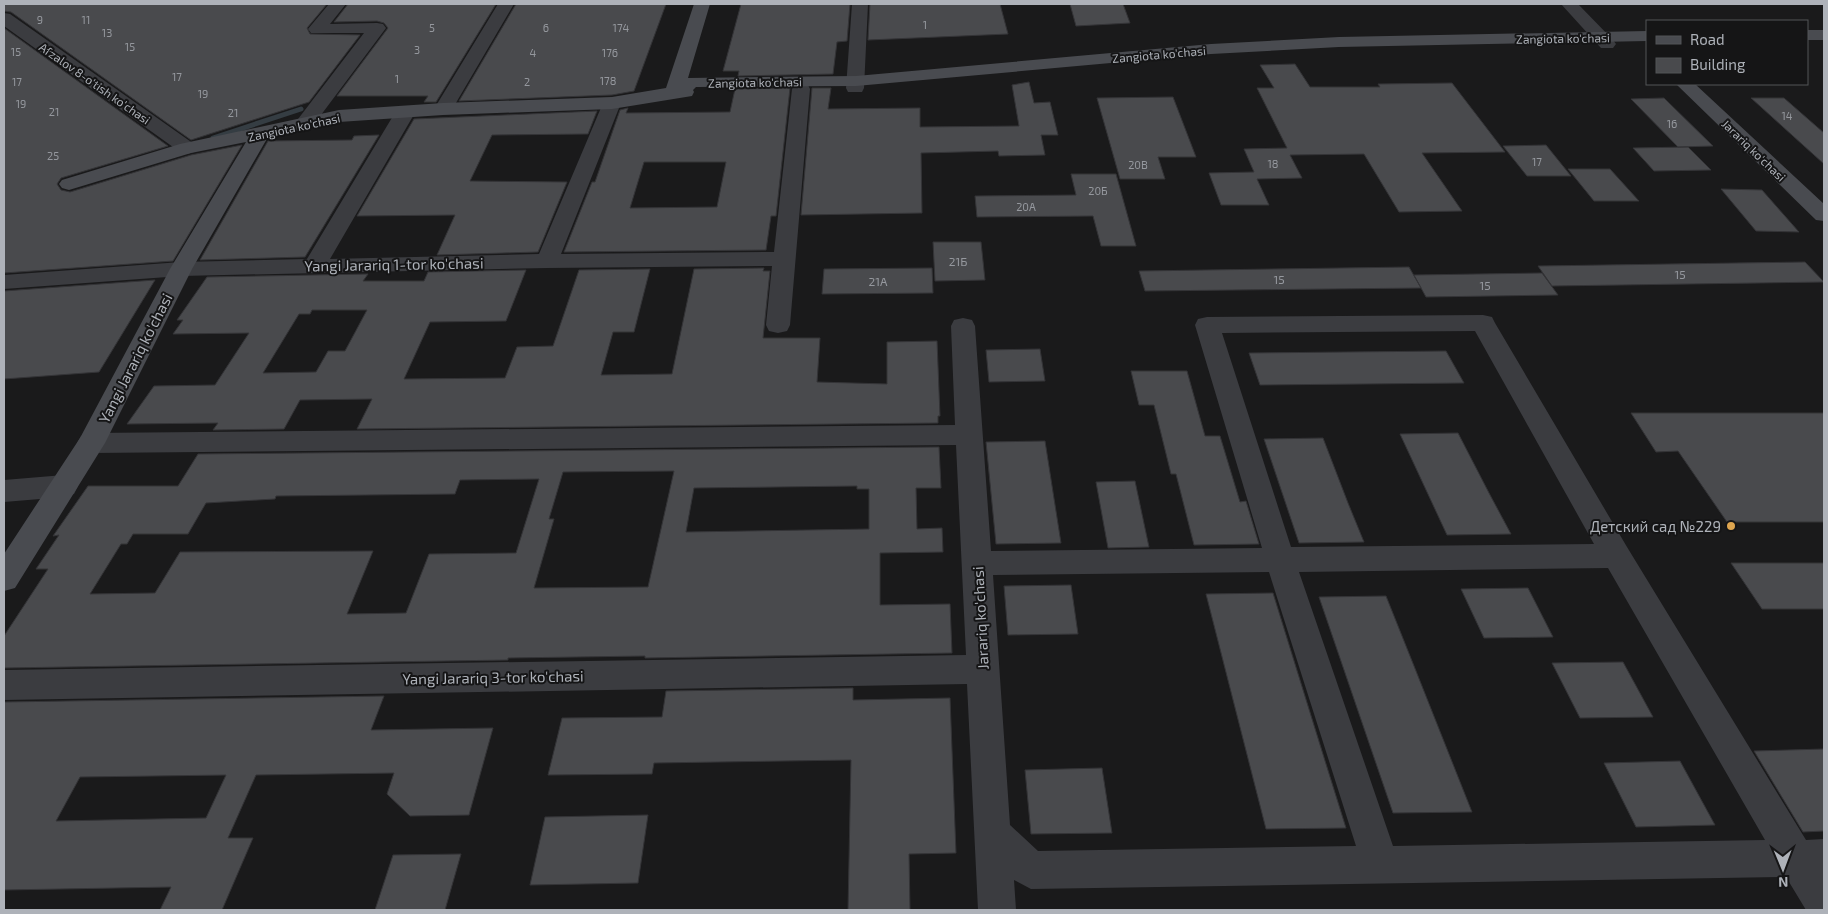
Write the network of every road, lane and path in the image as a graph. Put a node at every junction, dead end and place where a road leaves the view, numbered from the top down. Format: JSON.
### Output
{"nodes":[{"id":1,"x":338,"y":4,"type":"edge"},
{"id":2,"x":506,"y":4,"type":"edge"},
{"id":3,"x":702,"y":4,"type":"edge"},
{"id":4,"x":716,"y":4,"type":"edge"},
{"id":5,"x":860,"y":4,"type":"edge"},
{"id":6,"x":1569,"y":4,"type":"edge"},
{"id":7,"x":4,"y":18,"type":"edge"},
{"id":8,"x":1808,"y":35,"type":"edge"},
{"id":9,"x":1824,"y":35,"type":"edge"},
{"id":10,"x":1604,"y":40,"type":"junction"},
{"id":11,"x":1644,"y":41,"type":"edge"},
{"id":12,"x":1808,"y":42,"type":"edge"},
{"id":13,"x":1824,"y":42,"type":"edge"},
{"id":14,"x":693,"y":82,"type":"junction"},
{"id":15,"x":856,"y":84,"type":"junction"},
{"id":16,"x":1686,"y":85,"type":"edge"},
{"id":17,"x":801,"y":89,"type":"junction"},
{"id":18,"x":674,"y":92,"type":"junction"},
{"id":19,"x":612,"y":103,"type":"junction"},
{"id":20,"x":442,"y":109,"type":"junction"},
{"id":21,"x":406,"y":111,"type":"junction"},
{"id":22,"x":305,"y":123,"type":"junction"},
{"id":23,"x":260,"y":134,"type":"junction"},
{"id":24,"x":187,"y":148,"type":"junction"},
{"id":25,"x":69,"y":184,"type":"dead end"},
{"id":26,"x":1824,"y":214,"type":"edge"},
{"id":27,"x":785,"y":259,"type":"junction"},
{"id":28,"x":547,"y":261,"type":"junction"},
{"id":29,"x":314,"y":266,"type":"junction"},
{"id":30,"x":181,"y":269,"type":"junction"},
{"id":31,"x":4,"y":282,"type":"edge"},
{"id":32,"x":778,"y":325,"type":"dead end"},
{"id":33,"x":963,"y":326,"type":"dead end"},
{"id":34,"x":969,"y":435,"type":"junction"},
{"id":35,"x":91,"y":443,"type":"junction"},
{"id":36,"x":64,"y":486,"type":"junction"},
{"id":37,"x":4,"y":491,"type":"edge"},
{"id":38,"x":1616,"y":556,"type":"junction"},
{"id":39,"x":1280,"y":559,"type":"junction"},
{"id":40,"x":976,"y":563,"type":"junction"},
{"id":41,"x":4,"y":578,"type":"edge"},
{"id":42,"x":983,"y":669,"type":"junction"},
{"id":43,"x":4,"y":685,"type":"edge"},
{"id":44,"x":992,"y":833,"type":"junction"},
{"id":45,"x":1810,"y":859,"type":"edge"},
{"id":46,"x":1381,"y":865,"type":"junction"},
{"id":47,"x":1824,"y":905,"type":"edge"},
{"id":48,"x":997,"y":910,"type":"edge"}],
"edges":[{"from":1,"to":22,"type":"street"},
{"from":2,"to":20,"type":"street"},
{"from":3,"to":18,"type":"main road"},
{"from":4,"to":14,"type":"main road"},
{"from":5,"to":15,"type":"street"},
{"from":6,"to":10,"type":"street"},
{"from":7,"to":24,"type":"street","name":"Afzalov 8-o'tish ko'chasi"},
{"from":8,"to":9,"type":"main road"},
{"from":10,"to":11,"type":"main road","name":"Zangiota ko'chasi"},
{"from":10,"to":15,"type":"main road","name":"Zangiota ko'chasi"},
{"from":12,"to":13,"type":"main road"},
{"from":14,"to":15,"type":"main road","name":"Zangiota ko'chasi"},
{"from":14,"to":18,"type":"main road","name":"Zangiota ko'chasi"},
{"from":15,"to":17,"type":"main road","name":"Zangiota ko'chasi"},
{"from":16,"to":26,"type":"main road","name":"Jarariq ko'chasi"},
{"from":17,"to":18,"type":"main road","name":"Zangiota ko'chasi"},
{"from":17,"to":27,"type":"street"},
{"from":18,"to":19,"type":"main road","name":"Zangiota ko'chasi"},
{"from":19,"to":20,"type":"main road","name":"Zangiota ko'chasi"},
{"from":19,"to":28,"type":"street"},
{"from":20,"to":21,"type":"main road","name":"Zangiota ko'chasi"},
{"from":21,"to":22,"type":"main road","name":"Zangiota ko'chasi"},
{"from":21,"to":29,"type":"street"},
{"from":22,"to":23,"type":"main road","name":"Zangiota ko'chasi"},
{"from":23,"to":24,"type":"main road","name":"Zangiota ko'chasi"},
{"from":23,"to":30,"type":"main road","name":"Yangi Jarariq ko'chasi"},
{"from":24,"to":25,"type":"main road","name":"Zangiota ko'chasi"},
{"from":27,"to":28,"type":"street","name":"Yangi Jarariq 1-tor ko'chasi"},
{"from":27,"to":32,"type":"street"},
{"from":28,"to":29,"type":"street","name":"Yangi Jarariq 1-tor ko'chasi"},
{"from":29,"to":30,"type":"street","name":"Yangi Jarariq 1-tor ko'chasi"},
{"from":30,"to":31,"type":"street","name":"Yangi Jarariq 1-tor ko'chasi"},
{"from":30,"to":35,"type":"main road","name":"Yangi Jarariq ko'chasi"},
{"from":33,"to":34,"type":"street","name":"Jarariq ko'chasi"},
{"from":34,"to":35,"type":"street"},
{"from":34,"to":40,"type":"street","name":"Jarariq ko'chasi"},
{"from":35,"to":36,"type":"main road","name":"Yangi Jarariq ko'chasi"},
{"from":36,"to":37,"type":"street"},
{"from":36,"to":41,"type":"main road","name":"Yangi Jarariq ko'chasi"},
{"from":38,"to":39,"type":"street"},
{"from":38,"to":39,"type":"street"},
{"from":38,"to":45,"type":"street"},
{"from":39,"to":40,"type":"street"},
{"from":39,"to":46,"type":"street"},
{"from":40,"to":42,"type":"street","name":"Jarariq ko'chasi"},
{"from":42,"to":43,"type":"street","name":"Yangi Jarariq 3-tor ko'chasi"},
{"from":42,"to":44,"type":"street","name":"Jarariq ko'chasi"},
{"from":44,"to":46,"type":"street"},
{"from":44,"to":48,"type":"street","name":"Jarariq ko'chasi"},
{"from":45,"to":46,"type":"street"},
{"from":45,"to":47,"type":"street"}]}
